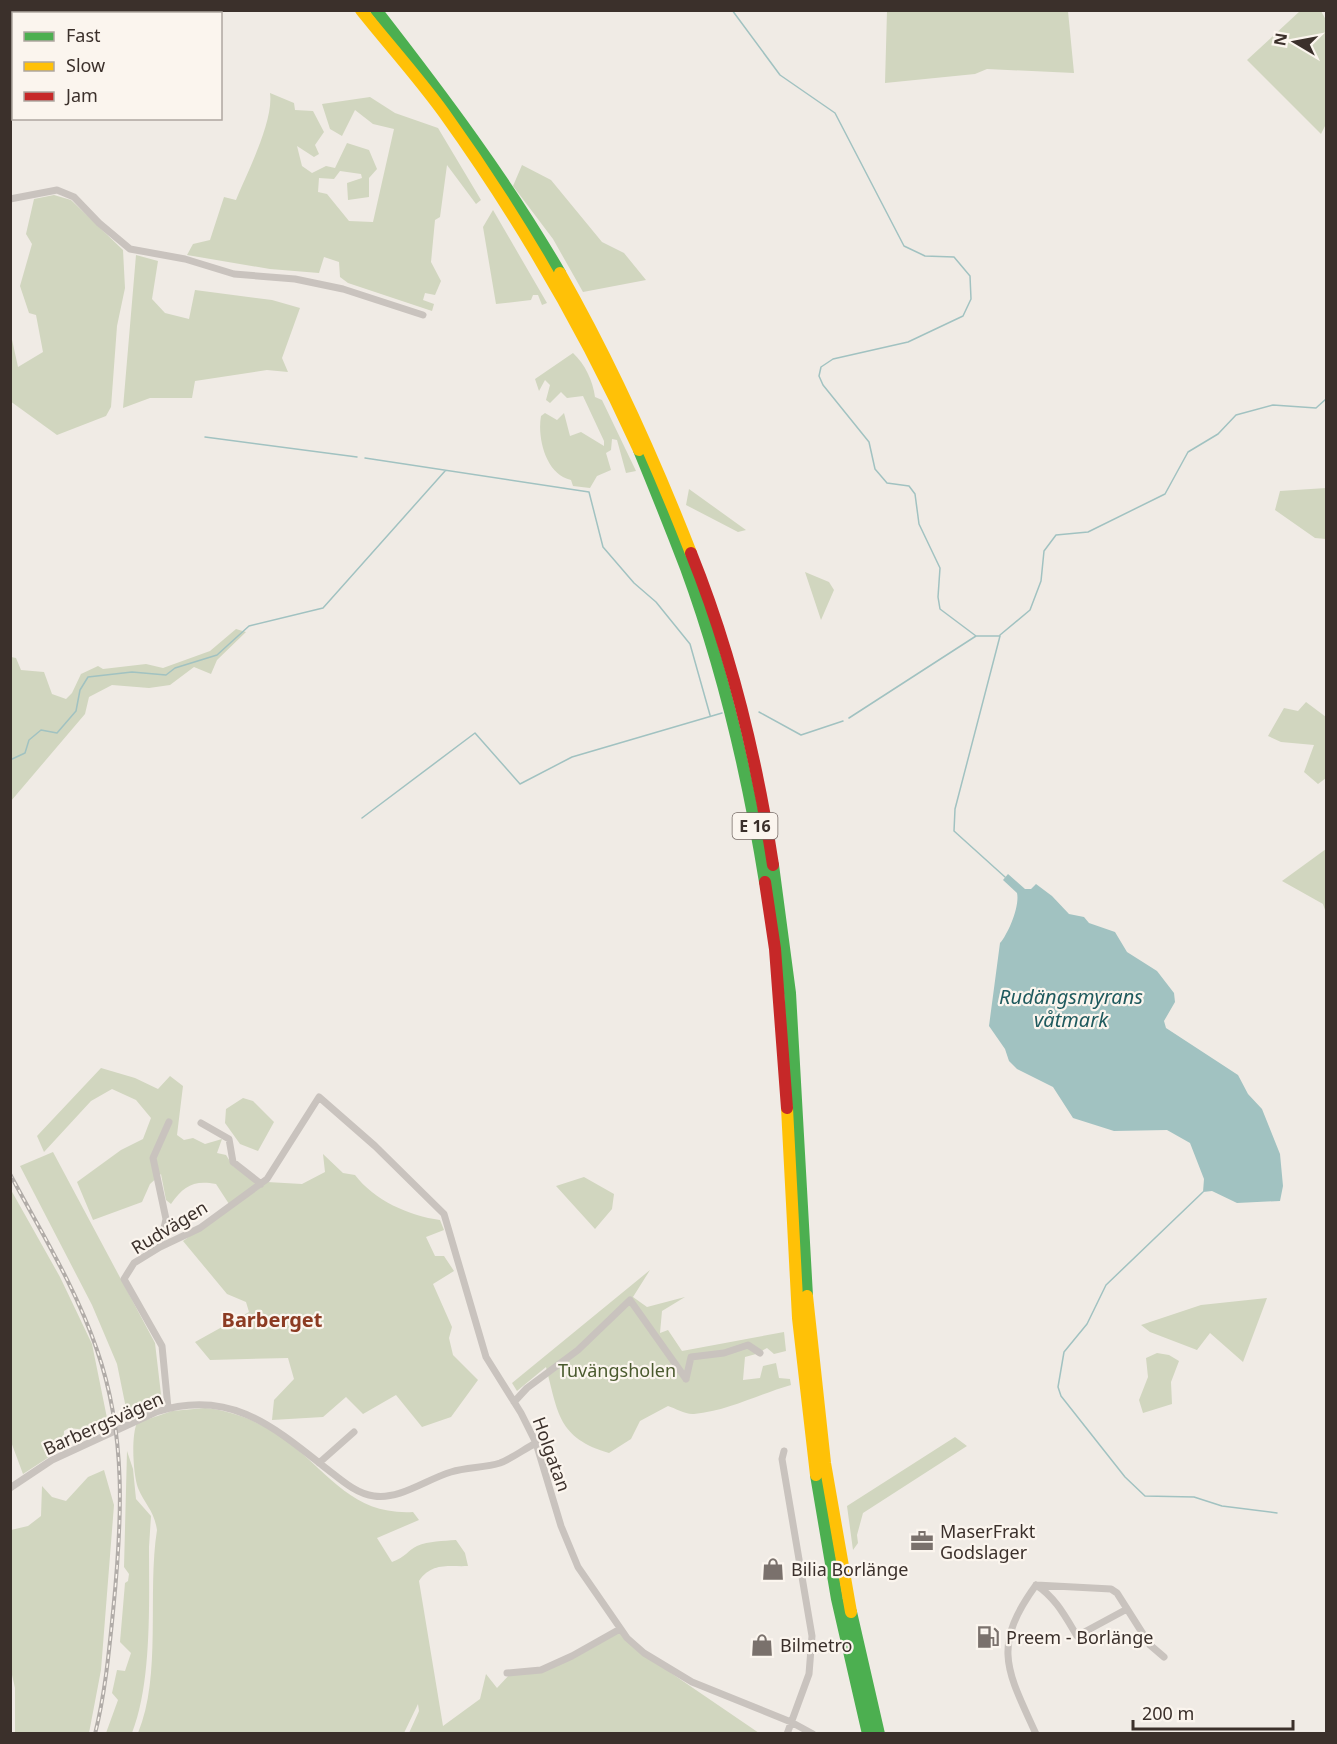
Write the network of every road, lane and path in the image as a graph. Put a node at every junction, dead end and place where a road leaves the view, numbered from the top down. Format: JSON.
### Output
{"nodes":[{"id":1,"x":361,"y":10,"type":"edge"},
{"id":2,"x":376,"y":10,"type":"edge"},
{"id":3,"x":10,"y":199,"type":"edge"},
{"id":4,"x":423,"y":315,"type":"dead end"},
{"id":5,"x":319,"y":1097,"type":"joint"},
{"id":6,"x":169,"y":1122,"type":"dead end"},
{"id":7,"x":201,"y":1123,"type":"dead end"},
{"id":8,"x":261,"y":1184,"type":"junction"},
{"id":9,"x":160,"y":1247,"type":"junction"},
{"id":10,"x":760,"y":1353,"type":"dead end"},
{"id":11,"x":514,"y":1402,"type":"junction"},
{"id":12,"x":168,"y":1408,"type":"junction"},
{"id":13,"x":354,"y":1432,"type":"dead end"},
{"id":14,"x":536,"y":1443,"type":"junction"},
{"id":15,"x":784,"y":1451,"type":"dead end"},
{"id":16,"x":319,"y":1463,"type":"junction"},
{"id":17,"x":10,"y":1488,"type":"edge"},
{"id":18,"x":1036,"y":1585,"type":"junction"},
{"id":19,"x":1127,"y":1609,"type":"junction"},
{"id":20,"x":620,"y":1629,"type":"junction"},
{"id":21,"x":1164,"y":1657,"type":"dead end"},
{"id":22,"x":507,"y":1673,"type":"dead end"},
{"id":23,"x":791,"y":1722,"type":"junction"},
{"id":24,"x":787,"y":1734,"type":"edge"},
{"id":25,"x":813,"y":1734,"type":"edge"},
{"id":26,"x":868,"y":1734,"type":"edge"},
{"id":27,"x":879,"y":1734,"type":"edge"},
{"id":28,"x":1036,"y":1734,"type":"edge"}],
"edges":[{"from":1,"to":26,"type":"highway","number":"E 16"},
{"from":2,"to":27,"type":"highway","number":"E 16"},
{"from":3,"to":4,"type":"street"},
{"from":5,"to":8,"type":"street","name":"Rudvägen"},
{"from":5,"to":11,"type":"street","name":"Holgatan"},
{"from":6,"to":9,"type":"street"},
{"from":7,"to":8,"type":"street"},
{"from":8,"to":9,"type":"street","name":"Rudvägen"},
{"from":9,"to":12,"type":"street","name":"Rudvägen"},
{"from":10,"to":11,"type":"street"},
{"from":11,"to":14,"type":"street","name":"Holgatan"},
{"from":12,"to":16,"type":"street","name":"Barbergsvägen"},
{"from":12,"to":17,"type":"street","name":"Barbergsvägen"},
{"from":13,"to":16,"type":"street"},
{"from":14,"to":16,"type":"street","name":"Barbergsvägen"},
{"from":14,"to":20,"type":"street","name":"Holgatan"},
{"from":15,"to":23,"type":"street"},
{"from":18,"to":19,"type":"street"},
{"from":18,"to":19,"type":"street"},
{"from":18,"to":28,"type":"street"},
{"from":19,"to":21,"type":"street"},
{"from":20,"to":22,"type":"street"},
{"from":20,"to":23,"type":"street","name":"Holgatan"},
{"from":23,"to":24,"type":"street"},
{"from":23,"to":25,"type":"street","name":"Holgatan"}]}
